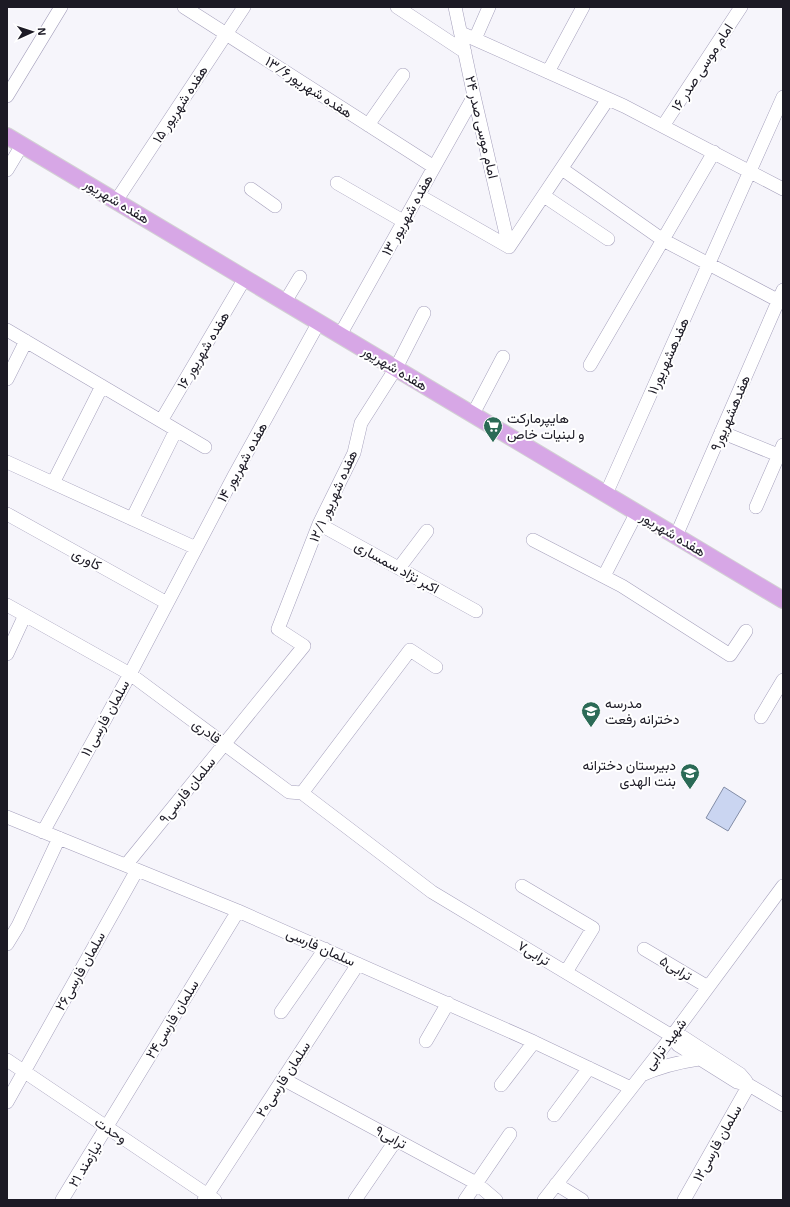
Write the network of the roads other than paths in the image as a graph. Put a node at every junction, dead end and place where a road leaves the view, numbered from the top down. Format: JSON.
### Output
{"nodes":[{"id":1,"x":61,"y":7,"type":"edge"},
{"id":2,"x":184,"y":7,"type":"edge"},
{"id":3,"x":244,"y":7,"type":"edge"},
{"id":4,"x":397,"y":7,"type":"edge"},
{"id":5,"x":455,"y":7,"type":"edge"},
{"id":6,"x":489,"y":7,"type":"edge"},
{"id":7,"x":583,"y":7,"type":"edge"},
{"id":8,"x":741,"y":7,"type":"edge"},
{"id":9,"x":461,"y":33,"type":"junction"},
{"id":10,"x":226,"y":34,"type":"junction"},
{"id":11,"x":475,"y":39,"type":"junction"},
{"id":12,"x":465,"y":52,"type":"junction"},
{"id":13,"x":548,"y":72,"type":"junction"},
{"id":14,"x":403,"y":74,"type":"dead end"},
{"id":15,"x":7,"y":96,"type":"edge"},
{"id":16,"x":474,"y":96,"type":"junction"},
{"id":17,"x":783,"y":97,"type":"edge"},
{"id":18,"x":608,"y":99,"type":"junction"},
{"id":19,"x":368,"y":125,"type":"junction"},
{"id":20,"x":663,"y":126,"type":"junction"},
{"id":21,"x":7,"y":136,"type":"edge"},
{"id":22,"x":22,"y":144,"type":"junction"},
{"id":23,"x":714,"y":152,"type":"junction"},
{"id":24,"x":434,"y":167,"type":"junction"},
{"id":25,"x":562,"y":169,"type":"junction"},
{"id":26,"x":7,"y":170,"type":"edge"},
{"id":27,"x":751,"y":171,"type":"junction"},
{"id":28,"x":337,"y":183,"type":"dead end"},
{"id":29,"x":251,"y":189,"type":"dead end"},
{"id":30,"x":783,"y":189,"type":"edge"},
{"id":31,"x":418,"y":195,"type":"junction"},
{"id":32,"x":544,"y":196,"type":"junction"},
{"id":33,"x":116,"y":201,"type":"junction"},
{"id":34,"x":275,"y":206,"type":"dead end"},
{"id":35,"x":403,"y":221,"type":"junction"},
{"id":36,"x":608,"y":239,"type":"dead end"},
{"id":37,"x":663,"y":240,"type":"junction"},
{"id":38,"x":509,"y":247,"type":"junction"},
{"id":39,"x":709,"y":264,"type":"junction"},
{"id":40,"x":300,"y":277,"type":"dead end"},
{"id":41,"x":246,"y":278,"type":"junction"},
{"id":42,"x":782,"y":298,"type":"edge"},
{"id":43,"x":284,"y":302,"type":"junction"},
{"id":44,"x":424,"y":313,"type":"dead end"},
{"id":45,"x":319,"y":322,"type":"junction"},
{"id":46,"x":7,"y":330,"type":"edge"},
{"id":47,"x":340,"y":334,"type":"junction"},
{"id":48,"x":26,"y":341,"type":"junction"},
{"id":49,"x":503,"y":357,"type":"dead end"},
{"id":50,"x":590,"y":365,"type":"dead end"},
{"id":51,"x":396,"y":368,"type":"junction"},
{"id":52,"x":7,"y":379,"type":"edge"},
{"id":53,"x":102,"y":386,"type":"junction"},
{"id":54,"x":473,"y":414,"type":"junction"},
{"id":55,"x":161,"y":421,"type":"junction"},
{"id":56,"x":176,"y":430,"type":"junction"},
{"id":57,"x":721,"y":432,"type":"junction"},
{"id":58,"x":205,"y":447,"type":"dead end"},
{"id":59,"x":781,"y":450,"type":"edge"},
{"id":60,"x":7,"y":462,"type":"edge"},
{"id":61,"x":54,"y":483,"type":"junction"},
{"id":62,"x":606,"y":494,"type":"junction"},
{"id":63,"x":756,"y":507,"type":"dead end"},
{"id":64,"x":637,"y":512,"type":"junction"},
{"id":65,"x":7,"y":514,"type":"edge"},
{"id":66,"x":132,"y":519,"type":"junction"},
{"id":67,"x":319,"y":524,"type":"junction"},
{"id":68,"x":427,"y":531,"type":"dead end"},
{"id":69,"x":676,"y":536,"type":"junction"},
{"id":70,"x":533,"y":540,"type":"dead end"},
{"id":71,"x":196,"y":548,"type":"junction"},
{"id":72,"x":399,"y":568,"type":"junction"},
{"id":73,"x":604,"y":576,"type":"junction"},
{"id":74,"x":782,"y":598,"type":"edge"},
{"id":75,"x":167,"y":603,"type":"junction"},
{"id":76,"x":7,"y":605,"type":"edge"},
{"id":77,"x":476,"y":611,"type":"dead end"},
{"id":78,"x":25,"y":615,"type":"junction"},
{"id":79,"x":278,"y":629,"type":"joint"},
{"id":80,"x":746,"y":631,"type":"dead end"},
{"id":81,"x":7,"y":654,"type":"edge"},
{"id":82,"x":436,"y":667,"type":"dead end"},
{"id":83,"x":130,"y":674,"type":"junction"},
{"id":84,"x":783,"y":680,"type":"edge"},
{"id":85,"x":761,"y":717,"type":"dead end"},
{"id":86,"x":224,"y":744,"type":"junction"},
{"id":87,"x":302,"y":793,"type":"junction"},
{"id":88,"x":7,"y":817,"type":"edge"},
{"id":89,"x":43,"y":832,"type":"junction"},
{"id":90,"x":59,"y":838,"type":"junction"},
{"id":91,"x":398,"y":866,"type":"joint"},
{"id":92,"x":131,"y":867,"type":"junction"},
{"id":93,"x":522,"y":886,"type":"dead end"},
{"id":94,"x":783,"y":886,"type":"edge"},
{"id":95,"x":238,"y":911,"type":"junction"},
{"id":96,"x":12,"y":924,"type":"edge"},
{"id":97,"x":7,"y":944,"type":"edge"},
{"id":98,"x":325,"y":949,"type":"junction"},
{"id":99,"x":644,"y":949,"type":"dead end"},
{"id":100,"x":358,"y":964,"type":"junction"},
{"id":101,"x":566,"y":972,"type":"junction"},
{"id":102,"x":708,"y":988,"type":"junction"},
{"id":103,"x":448,"y":1004,"type":"junction"},
{"id":104,"x":281,"y":1012,"type":"dead end"},
{"id":105,"x":672,"y":1036,"type":"junction"},
{"id":106,"x":426,"y":1041,"type":"dead end"},
{"id":107,"x":534,"y":1042,"type":"junction"},
{"id":108,"x":699,"y":1059,"type":"junction"},
{"id":109,"x":7,"y":1060,"type":"edge"},
{"id":110,"x":589,"y":1068,"type":"junction"},
{"id":111,"x":24,"y":1072,"type":"junction"},
{"id":112,"x":641,"y":1076,"type":"junction"},
{"id":113,"x":283,"y":1078,"type":"junction"},
{"id":114,"x":502,"y":1085,"type":"dead end"},
{"id":115,"x":749,"y":1085,"type":"junction"},
{"id":116,"x":631,"y":1088,"type":"junction"},
{"id":117,"x":7,"y":1102,"type":"edge"},
{"id":118,"x":783,"y":1105,"type":"edge"},
{"id":119,"x":554,"y":1115,"type":"dead end"},
{"id":120,"x":107,"y":1127,"type":"junction"},
{"id":121,"x":510,"y":1134,"type":"dead end"},
{"id":122,"x":396,"y":1140,"type":"junction"},
{"id":123,"x":476,"y":1183,"type":"junction"},
{"id":124,"x":556,"y":1184,"type":"junction"},
{"id":125,"x":209,"y":1198,"type":"edge"},
{"id":126,"x":62,"y":1200,"type":"edge"},
{"id":127,"x":355,"y":1200,"type":"edge"},
{"id":128,"x":465,"y":1200,"type":"edge"},
{"id":129,"x":496,"y":1200,"type":"edge"},
{"id":130,"x":544,"y":1200,"type":"edge"},
{"id":131,"x":582,"y":1200,"type":"edge"},
{"id":132,"x":684,"y":1200,"type":"edge"}],
"edges":[{"from":1,"to":15,"type":"street"},
{"from":2,"to":10,"type":"street","name":"هفده شهریور۱۳/۶"},
{"from":3,"to":10,"type":"street","name":"هفده شهریور ۱۵"},
{"from":4,"to":12,"type":"street"},
{"from":5,"to":9,"type":"street","name":"امام موسی صدر ۲۴"},
{"from":6,"to":11,"type":"street"},
{"from":7,"to":13,"type":"street"},
{"from":8,"to":20,"type":"street","name":"امام موسی صدر ۱۶"},
{"from":9,"to":11,"type":"street"},
{"from":9,"to":12,"type":"street","name":"امام موسی صدر ۲۴"},
{"from":10,"to":19,"type":"street","name":"هفده شهریور۱۳/۶"},
{"from":10,"to":33,"type":"street","name":"هفده شهریور ۱۵"},
{"from":11,"to":13,"type":"street"},
{"from":12,"to":16,"type":"street","name":"امام موسی صدر ۲۴"},
{"from":13,"to":18,"type":"street"},
{"from":14,"to":19,"type":"street"},
{"from":16,"to":24,"type":"street","name":"هفده شهریور ۱۳"},
{"from":16,"to":38,"type":"street","name":"امام موسی صدر ۲۴"},
{"from":17,"to":27,"type":"street","name":"هفدهشهریور۱۱"},
{"from":18,"to":20,"type":"street"},
{"from":18,"to":25,"type":"street"},
{"from":19,"to":24,"type":"street","name":"هفده شهریور۱۳/۶"},
{"from":20,"to":23,"type":"street"},
{"from":21,"to":22,"type":"main road","name":"هفده شهریور"},
{"from":22,"to":26,"type":"street"},
{"from":22,"to":33,"type":"main road","name":"هفده شهریور"},
{"from":23,"to":27,"type":"street"},
{"from":23,"to":37,"type":"street"},
{"from":24,"to":31,"type":"street","name":"هفده شهریور ۱۳"},
{"from":25,"to":32,"type":"street"},
{"from":25,"to":37,"type":"street"},
{"from":27,"to":30,"type":"street"},
{"from":27,"to":39,"type":"street","name":"هفدهشهریور۱۱"},
{"from":28,"to":35,"type":"street"},
{"from":29,"to":34,"type":"street"},
{"from":31,"to":35,"type":"street","name":"هفده شهریور ۱۳"},
{"from":31,"to":38,"type":"street"},
{"from":32,"to":36,"type":"street"},
{"from":32,"to":38,"type":"street"},
{"from":33,"to":41,"type":"main road","name":"هفده شهریور"},
{"from":35,"to":47,"type":"street","name":"هفده شهریور ۱۳"},
{"from":37,"to":39,"type":"street"},
{"from":37,"to":50,"type":"street"},
{"from":39,"to":42,"type":"street"},
{"from":39,"to":62,"type":"street","name":"هفدهشهریور۱۱"},
{"from":40,"to":43,"type":"street"},
{"from":41,"to":43,"type":"main road","name":"هفده شهریور"},
{"from":41,"to":55,"type":"street","name":"هفده شهریور ۱۶"},
{"from":42,"to":57,"type":"street","name":"هفدهشهریور۹"},
{"from":43,"to":45,"type":"main road","name":"هفده شهریور"},
{"from":44,"to":51,"type":"street","name":"هفده شهریور ۱۲/۱"},
{"from":45,"to":47,"type":"main road","name":"هفده شهریور"},
{"from":45,"to":71,"type":"street","name":"هفده شهریور ۱۴"},
{"from":46,"to":48,"type":"street"},
{"from":47,"to":51,"type":"main road","name":"هفده شهریور"},
{"from":48,"to":52,"type":"street"},
{"from":48,"to":53,"type":"street"},
{"from":49,"to":54,"type":"street"},
{"from":51,"to":54,"type":"main road","name":"هفده شهریور"},
{"from":51,"to":67,"type":"street","name":"هفده شهریور ۱۲/۱"},
{"from":53,"to":55,"type":"street"},
{"from":53,"to":61,"type":"street"},
{"from":54,"to":62,"type":"main road","name":"هفده شهریور"},
{"from":55,"to":56,"type":"street"},
{"from":56,"to":58,"type":"street"},
{"from":56,"to":66,"type":"street"},
{"from":57,"to":59,"type":"street"},
{"from":57,"to":69,"type":"street","name":"هفدهشهریور۹"},
{"from":59,"to":63,"type":"street"},
{"from":60,"to":61,"type":"street"},
{"from":61,"to":66,"type":"street"},
{"from":62,"to":64,"type":"main road","name":"هفده شهریور"},
{"from":64,"to":69,"type":"main road","name":"هفده شهریور"},
{"from":64,"to":73,"type":"street"},
{"from":65,"to":75,"type":"street","name":"کاوری"},
{"from":66,"to":71,"type":"street"},
{"from":67,"to":72,"type":"street","name":"اکبر نژاد سمساری"},
{"from":67,"to":79,"type":"street","name":"هفده شهریور ۱۲/۱"},
{"from":68,"to":72,"type":"street"},
{"from":69,"to":74,"type":"main road","name":"هفده شهریور"},
{"from":70,"to":73,"type":"street"},
{"from":71,"to":75,"type":"street","name":"هفده شهریور ۱۴"},
{"from":72,"to":77,"type":"street","name":"اکبر نژاد سمساری"},
{"from":73,"to":80,"type":"street"},
{"from":75,"to":83,"type":"street","name":"سلمان فارسی ۱۱"},
{"from":76,"to":78,"type":"street","name":"قادری"},
{"from":78,"to":81,"type":"street"},
{"from":78,"to":83,"type":"street","name":"قادری"},
{"from":79,"to":86,"type":"street","name":"سلمان فارسی۹"},
{"from":82,"to":87,"type":"street"},
{"from":83,"to":86,"type":"street","name":"قادری"},
{"from":83,"to":89,"type":"street","name":"سلمان فارسی ۱۱"},
{"from":84,"to":85,"type":"street"},
{"from":86,"to":87,"type":"street","name":"قادری"},
{"from":86,"to":92,"type":"street","name":"سلمان فارسی۹"},
{"from":87,"to":91,"type":"street","name":"قادری"},
{"from":88,"to":89,"type":"street","name":"سلمان فارسی"},
{"from":89,"to":90,"type":"street","name":"سلمان فارسی"},
{"from":90,"to":92,"type":"street","name":"سلمان فارسی"},
{"from":90,"to":96,"type":"street"},
{"from":91,"to":101,"type":"street","name":"ترابی۷"},
{"from":92,"to":95,"type":"street","name":"سلمان فارسی"},
{"from":92,"to":111,"type":"street","name":"سلمان فارسی۲۶"},
{"from":93,"to":101,"type":"street"},
{"from":94,"to":102,"type":"street","name":"شهید ترابی"},
{"from":95,"to":98,"type":"street","name":"سلمان فارسی"},
{"from":95,"to":120,"type":"street","name":"سلمان فارسی۲۴"},
{"from":96,"to":97,"type":"street"},
{"from":98,"to":100,"type":"street","name":"سلمان فارسی"},
{"from":98,"to":104,"type":"street"},
{"from":99,"to":102,"type":"street","name":"ترابی۵"},
{"from":100,"to":103,"type":"street","name":"سلمان فارسی"},
{"from":100,"to":113,"type":"street","name":"سلمان فارسی۲۰"},
{"from":101,"to":105,"type":"street","name":"ترابی۷"},
{"from":102,"to":105,"type":"street","name":"شهید ترابی"},
{"from":103,"to":106,"type":"street"},
{"from":103,"to":107,"type":"street","name":"سلمان فارسی"},
{"from":105,"to":108,"type":"street"},
{"from":105,"to":112,"type":"street","name":"شهید ترابی"},
{"from":105,"to":115,"type":"street"},
{"from":107,"to":110,"type":"street","name":"سلمان فارسی"},
{"from":107,"to":114,"type":"street"},
{"from":108,"to":112,"type":"street"},
{"from":108,"to":115,"type":"street"},
{"from":109,"to":111,"type":"street","name":"وحدت"},
{"from":110,"to":116,"type":"street","name":"سلمان فارسی"},
{"from":110,"to":119,"type":"street"},
{"from":111,"to":117,"type":"street","name":"سلمان فارسی۲۶"},
{"from":111,"to":120,"type":"street","name":"وحدت"},
{"from":112,"to":116,"type":"street","name":"شهید ترابی"},
{"from":113,"to":122,"type":"street","name":"ترابی۹"},
{"from":113,"to":125,"type":"street","name":"سلمان فارسی۲۰"},
{"from":115,"to":118,"type":"street"},
{"from":115,"to":132,"type":"street","name":"سلمان فارسی۱۲"},
{"from":116,"to":124,"type":"street","name":"شهید ترابی"},
{"from":120,"to":125,"type":"street","name":"وحدت"},
{"from":120,"to":126,"type":"street","name":"نیازمند ۲۱"},
{"from":121,"to":123,"type":"street"},
{"from":122,"to":123,"type":"street","name":"ترابی۹"},
{"from":122,"to":127,"type":"street"},
{"from":123,"to":128,"type":"street"},
{"from":123,"to":129,"type":"street","name":"ترابی۹"},
{"from":124,"to":130,"type":"street","name":"شهید ترابی"},
{"from":124,"to":131,"type":"street"}]}
